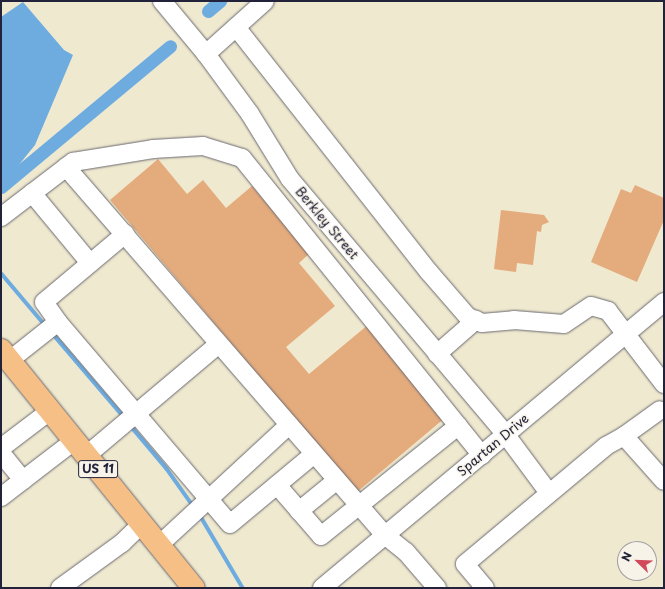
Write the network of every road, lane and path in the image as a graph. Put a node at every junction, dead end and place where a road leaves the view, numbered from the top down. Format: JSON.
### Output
{"nodes":[{"id":1,"x":162,"y":1,"type":"edge"},
{"id":2,"x":264,"y":1,"type":"edge"},
{"id":3,"x":236,"y":27,"type":"junction"},
{"id":4,"x":206,"y":54,"type":"junction"},
{"id":5,"x":66,"y":167,"type":"junction"},
{"id":6,"x":32,"y":193,"type":"junction"},
{"id":7,"x":1,"y":217,"type":"edge"},
{"id":8,"x":125,"y":234,"type":"junction"},
{"id":9,"x":90,"y":263,"type":"junction"},
{"id":10,"x":664,"y":302,"type":"edge"},
{"id":11,"x":476,"y":320,"type":"junction"},
{"id":12,"x":58,"y":322,"type":"junction"},
{"id":13,"x":626,"y":334,"type":"junction"},
{"id":14,"x":219,"y":344,"type":"junction"},
{"id":15,"x":437,"y":354,"type":"junction"},
{"id":16,"x":5,"y":355,"type":"edge"},
{"id":17,"x":664,"y":384,"type":"edge"},
{"id":18,"x":663,"y":406,"type":"edge"},
{"id":19,"x":51,"y":410,"type":"junction"},
{"id":20,"x":135,"y":414,"type":"junction"},
{"id":21,"x":289,"y":425,"type":"junction"},
{"id":22,"x":458,"y":426,"type":"junction"},
{"id":23,"x":506,"y":435,"type":"junction"},
{"id":24,"x":624,"y":436,"type":"junction"},
{"id":25,"x":1,"y":448,"type":"edge"},
{"id":26,"x":81,"y":448,"type":"junction"},
{"id":27,"x":1,"y":453,"type":"edge"},
{"id":28,"x":314,"y":454,"type":"junction"},
{"id":29,"x":482,"y":455,"type":"junction"},
{"id":30,"x":23,"y":480,"type":"junction"},
{"id":31,"x":336,"y":480,"type":"junction"},
{"id":32,"x":664,"y":481,"type":"edge"},
{"id":33,"x":277,"y":485,"type":"junction"},
{"id":34,"x":549,"y":493,"type":"junction"},
{"id":35,"x":1,"y":496,"type":"edge"},
{"id":36,"x":209,"y":499,"type":"junction"},
{"id":37,"x":359,"y":506,"type":"junction"},
{"id":38,"x":299,"y":511,"type":"junction"},
{"id":39,"x":142,"y":524,"type":"junction"},
{"id":40,"x":386,"y":536,"type":"junction"},
{"id":41,"x":159,"y":545,"type":"junction"},
{"id":42,"x":434,"y":587,"type":"edge"},
{"id":43,"x":60,"y":588,"type":"edge"},
{"id":44,"x":194,"y":588,"type":"edge"},
{"id":45,"x":322,"y":588,"type":"edge"},
{"id":46,"x":485,"y":588,"type":"edge"}],
"edges":[{"from":1,"to":4,"type":"street","name":"Berkley Street"},
{"from":2,"to":3,"type":"street"},
{"from":3,"to":4,"type":"street"},
{"from":3,"to":11,"type":"street"},
{"from":4,"to":15,"type":"street","name":"Berkley Street"},
{"from":5,"to":6,"type":"street"},
{"from":5,"to":8,"type":"street"},
{"from":5,"to":22,"type":"street"},
{"from":6,"to":7,"type":"street"},
{"from":6,"to":9,"type":"street"},
{"from":8,"to":9,"type":"street"},
{"from":8,"to":14,"type":"street"},
{"from":9,"to":12,"type":"street"},
{"from":10,"to":13,"type":"street","name":"Spartan Drive"},
{"from":11,"to":13,"type":"street"},
{"from":11,"to":15,"type":"street"},
{"from":12,"to":16,"type":"street"},
{"from":12,"to":20,"type":"street"},
{"from":13,"to":17,"type":"street"},
{"from":13,"to":23,"type":"street","name":"Spartan Drive"},
{"from":14,"to":20,"type":"street"},
{"from":14,"to":21,"type":"street"},
{"from":15,"to":23,"type":"street","name":"Berkley Street"},
{"from":16,"to":19,"type":"main road","number":"US 11"},
{"from":18,"to":24,"type":"street"},
{"from":19,"to":25,"type":"street"},
{"from":19,"to":26,"type":"main road","number":"US 11"},
{"from":20,"to":26,"type":"street"},
{"from":20,"to":36,"type":"street"},
{"from":21,"to":28,"type":"street"},
{"from":21,"to":36,"type":"street"},
{"from":22,"to":29,"type":"street"},
{"from":22,"to":37,"type":"street"},
{"from":23,"to":29,"type":"street","name":"Spartan Drive"},
{"from":23,"to":34,"type":"street","name":"Berkley Street"},
{"from":24,"to":32,"type":"street"},
{"from":24,"to":34,"type":"street"},
{"from":26,"to":30,"type":"street"},
{"from":26,"to":39,"type":"main road","number":"US 11"},
{"from":27,"to":30,"type":"street"},
{"from":28,"to":31,"type":"street"},
{"from":28,"to":33,"type":"street"},
{"from":29,"to":40,"type":"street","name":"Spartan Drive"},
{"from":30,"to":35,"type":"street"},
{"from":31,"to":37,"type":"street"},
{"from":31,"to":38,"type":"street"},
{"from":33,"to":36,"type":"street"},
{"from":33,"to":38,"type":"street"},
{"from":34,"to":46,"type":"street"},
{"from":36,"to":41,"type":"street"},
{"from":37,"to":38,"type":"street"},
{"from":37,"to":40,"type":"street"},
{"from":39,"to":41,"type":"main road","number":"US 11"},
{"from":39,"to":43,"type":"street"},
{"from":40,"to":42,"type":"street"},
{"from":40,"to":45,"type":"street","name":"Spartan Drive"},
{"from":41,"to":44,"type":"main road","number":"US 11"}]}
